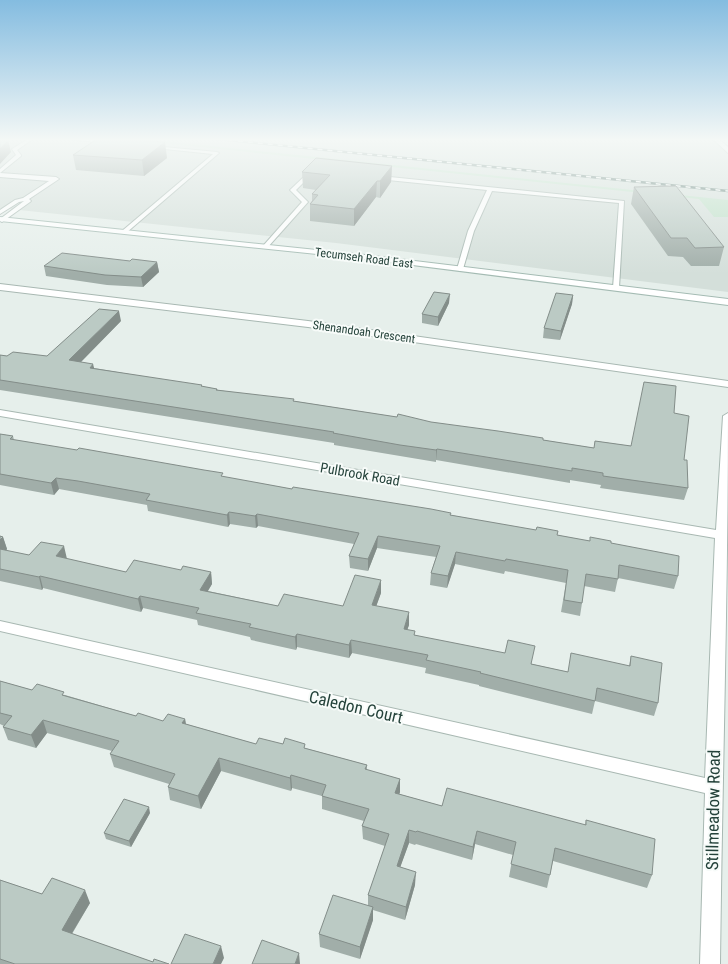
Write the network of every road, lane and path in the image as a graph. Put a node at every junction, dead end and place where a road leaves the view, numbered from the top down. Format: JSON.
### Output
{"nodes":[{"id":1,"x":48,"y":184,"type":"edge"},
{"id":2,"x":181,"y":184,"type":"edge"},
{"id":3,"x":299,"y":184,"type":"edge"},
{"id":4,"x":443,"y":184,"type":"edge"},
{"id":5,"x":490,"y":189,"type":"junction"},
{"id":6,"x":1,"y":217,"type":"edge"},
{"id":7,"x":124,"y":232,"type":"junction"},
{"id":8,"x":265,"y":247,"type":"junction"},
{"id":9,"x":460,"y":269,"type":"junction"},
{"id":10,"x":0,"y":287,"type":"edge"},
{"id":11,"x":616,"y":288,"type":"junction"},
{"id":12,"x":728,"y":302,"type":"edge"},
{"id":13,"x":728,"y":384,"type":"edge"},
{"id":14,"x":0,"y":413,"type":"edge"},
{"id":15,"x":728,"y":416,"type":"edge"},
{"id":16,"x":721,"y":535,"type":"junction"},
{"id":17,"x":0,"y":626,"type":"edge"},
{"id":18,"x":713,"y":787,"type":"junction"},
{"id":19,"x":710,"y":964,"type":"edge"}],
"edges":[{"from":1,"to":6,"type":"lane"},
{"from":2,"to":7,"type":"lane"},
{"from":3,"to":8,"type":"lane"},
{"from":4,"to":5,"type":"lane"},
{"from":5,"to":9,"type":"lane"},
{"from":5,"to":11,"type":"lane"},
{"from":6,"to":7,"type":"street","name":"Tecumseh Road East"},
{"from":7,"to":8,"type":"street","name":"Tecumseh Road East"},
{"from":8,"to":9,"type":"street","name":"Tecumseh Road East"},
{"from":9,"to":11,"type":"street","name":"Tecumseh Road East"},
{"from":10,"to":13,"type":"street","name":"Shenandoah Crescent"},
{"from":11,"to":12,"type":"street","name":"Tecumseh Road East"},
{"from":14,"to":16,"type":"street","name":"Pulbrook Road"},
{"from":15,"to":16,"type":"street","name":"Stillmeadow Road"},
{"from":16,"to":18,"type":"street","name":"Stillmeadow Road"},
{"from":17,"to":18,"type":"street","name":"Caledon Court"},
{"from":18,"to":19,"type":"street","name":"Stillmeadow Road"}]}
